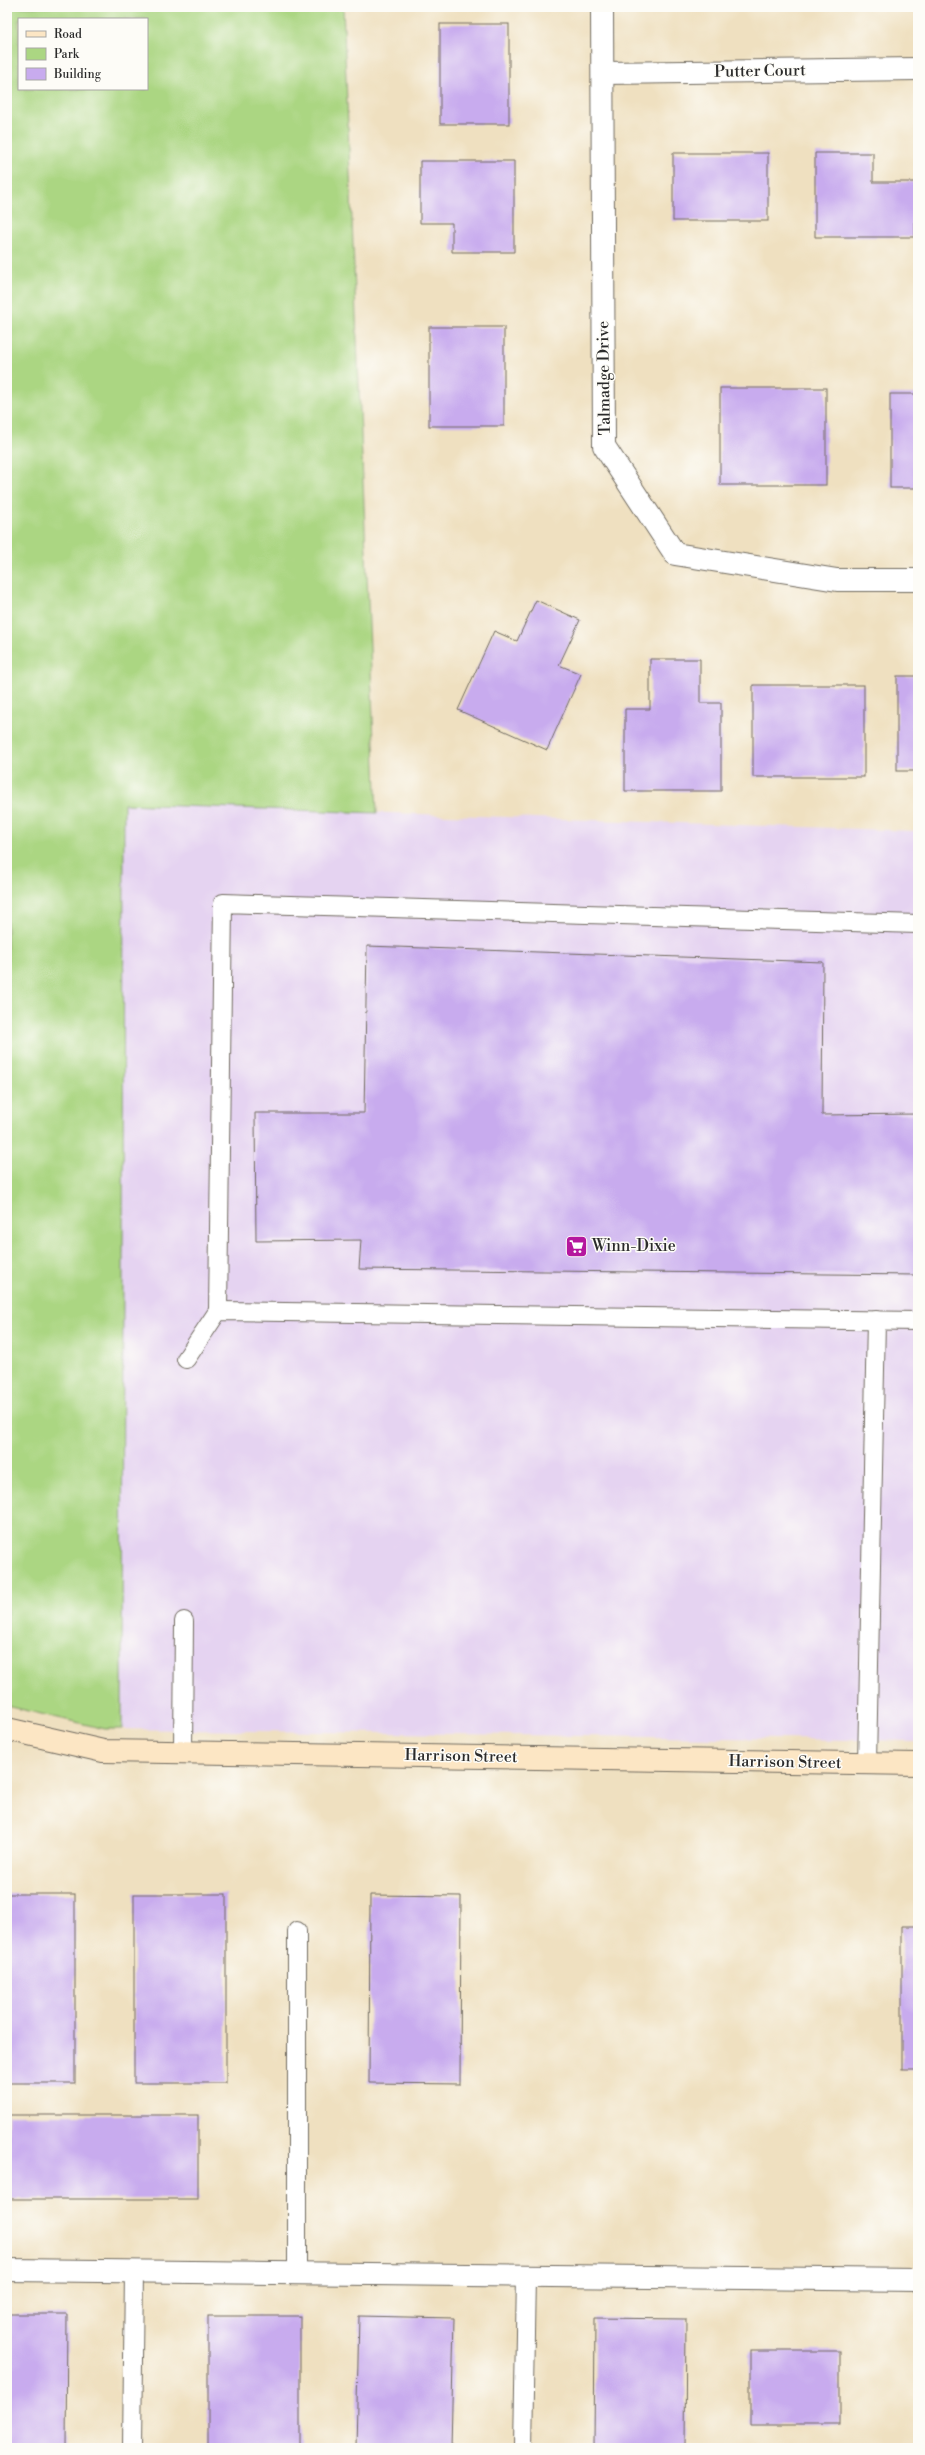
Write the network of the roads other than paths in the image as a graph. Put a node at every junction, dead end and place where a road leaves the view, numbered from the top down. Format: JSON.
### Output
{"nodes":[{"id":1,"x":602,"y":7,"type":"edge"},
{"id":2,"x":918,"y":69,"type":"edge"},
{"id":3,"x":603,"y":73,"type":"junction"},
{"id":4,"x":918,"y":580,"type":"edge"},
{"id":5,"x":918,"y":924,"type":"edge"},
{"id":6,"x":218,"y":1311,"type":"junction"},
{"id":7,"x":876,"y":1320,"type":"junction"},
{"id":8,"x":918,"y":1321,"type":"edge"},
{"id":9,"x":186,"y":1359,"type":"dead end"},
{"id":10,"x":184,"y":1621,"type":"dead end"},
{"id":11,"x":7,"y":1728,"type":"edge"},
{"id":12,"x":182,"y":1752,"type":"junction"},
{"id":13,"x":867,"y":1763,"type":"junction"},
{"id":14,"x":918,"y":1764,"type":"edge"},
{"id":15,"x":297,"y":1931,"type":"dead end"},
{"id":16,"x":7,"y":2270,"type":"edge"},
{"id":17,"x":134,"y":2271,"type":"junction"},
{"id":18,"x":297,"y":2273,"type":"junction"},
{"id":19,"x":526,"y":2276,"type":"junction"},
{"id":20,"x":918,"y":2280,"type":"edge"},
{"id":21,"x":132,"y":2448,"type":"edge"},
{"id":22,"x":523,"y":2448,"type":"edge"}],
"edges":[{"from":1,"to":3,"type":"street","name":"Talmadge Drive"},
{"from":2,"to":3,"type":"street","name":"Putter Court"},
{"from":3,"to":4,"type":"street","name":"Talmadge Drive"},
{"from":5,"to":6,"type":"lane"},
{"from":6,"to":7,"type":"lane"},
{"from":6,"to":9,"type":"lane"},
{"from":7,"to":8,"type":"lane"},
{"from":7,"to":13,"type":"lane"},
{"from":10,"to":12,"type":"lane"},
{"from":11,"to":12,"type":"street","name":"Harrison Street"},
{"from":12,"to":13,"type":"street","name":"Harrison Street"},
{"from":13,"to":14,"type":"street","name":"Harrison Street"},
{"from":15,"to":18,"type":"lane"},
{"from":16,"to":17,"type":"street"},
{"from":17,"to":18,"type":"street"},
{"from":17,"to":21,"type":"lane"},
{"from":18,"to":19,"type":"street"},
{"from":19,"to":20,"type":"street"},
{"from":19,"to":22,"type":"lane"}]}
